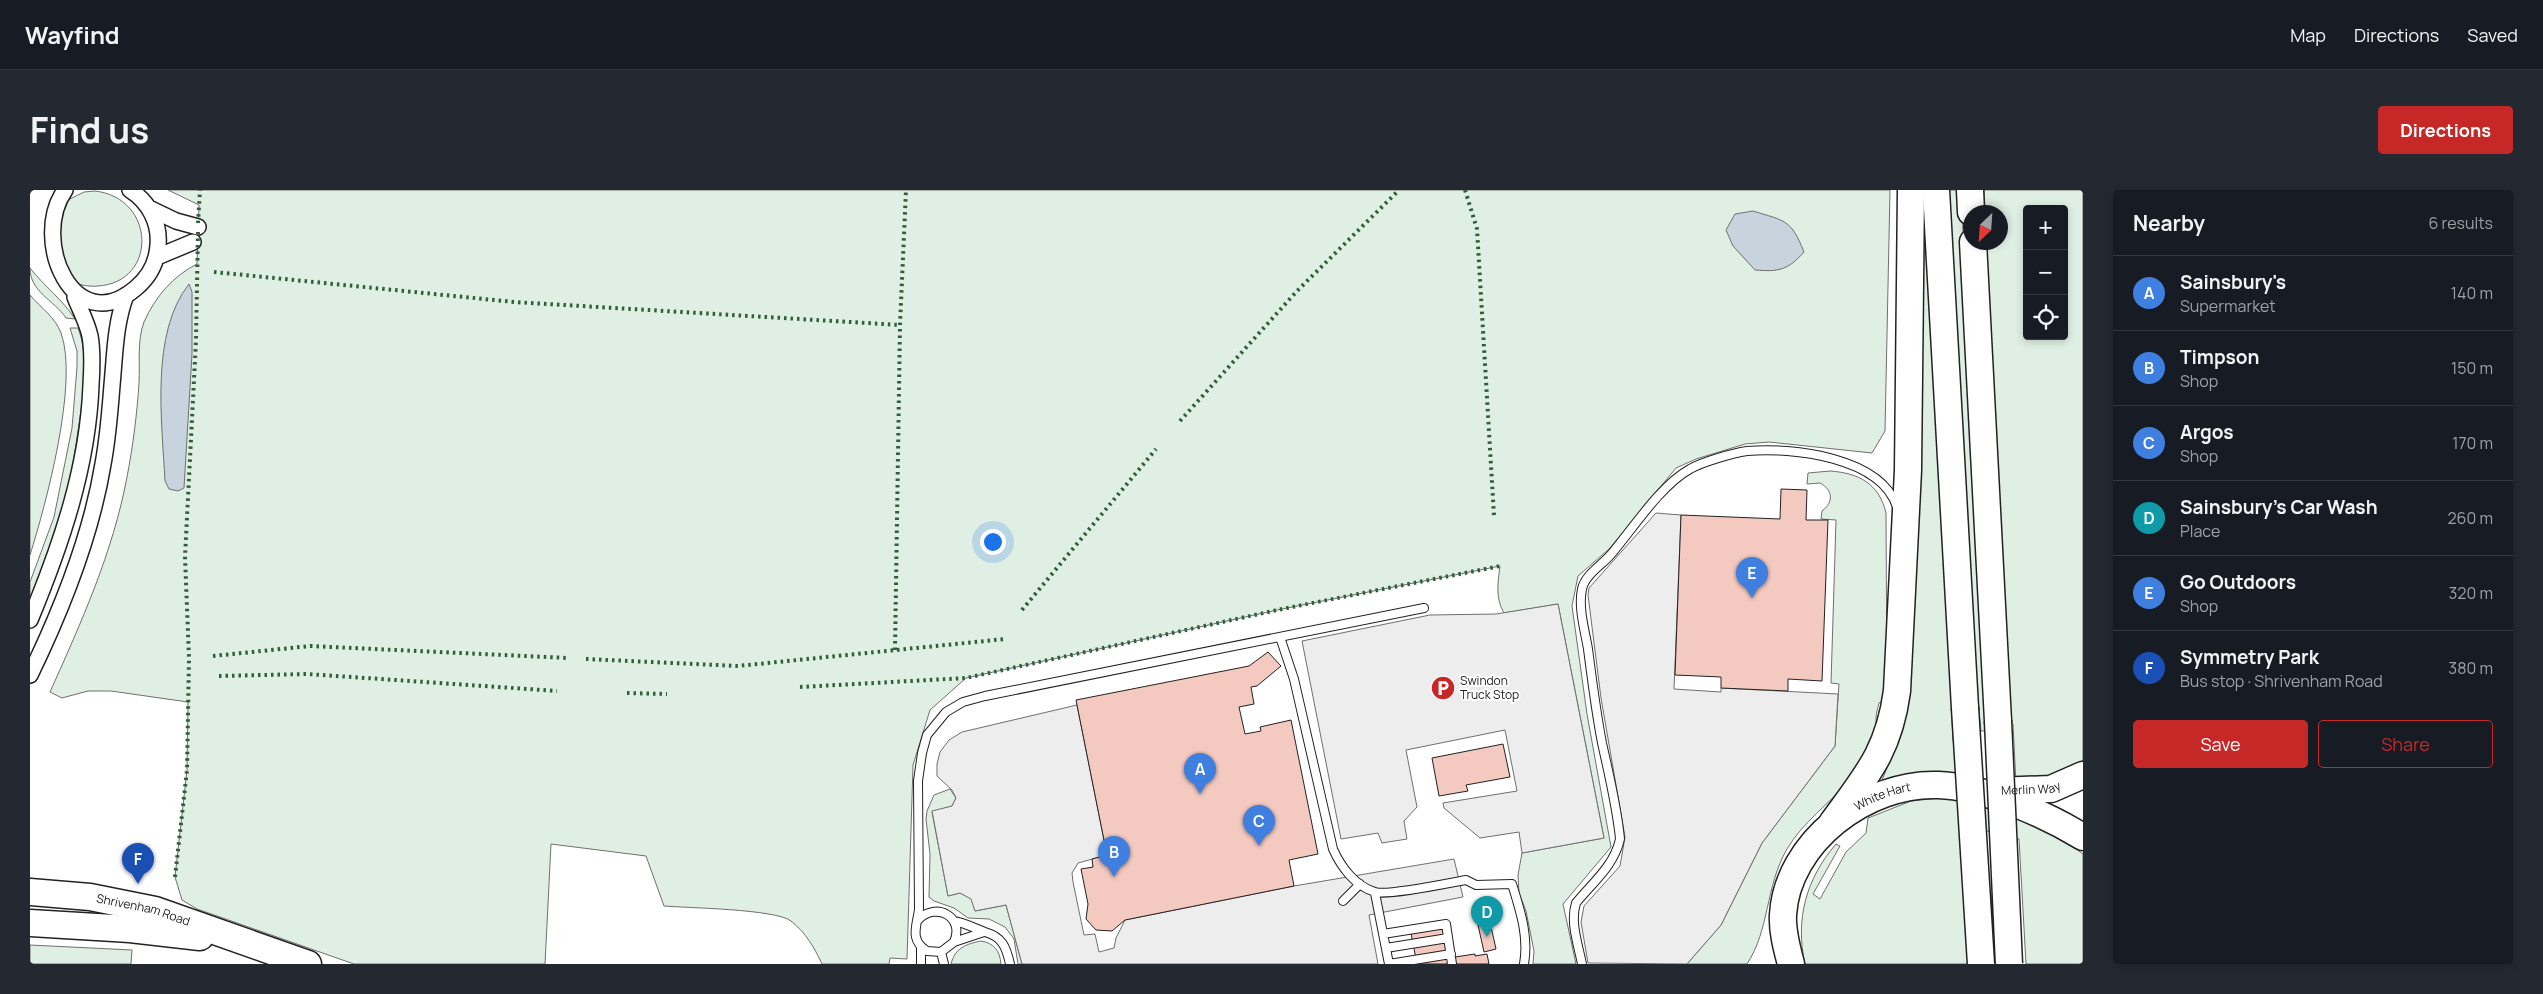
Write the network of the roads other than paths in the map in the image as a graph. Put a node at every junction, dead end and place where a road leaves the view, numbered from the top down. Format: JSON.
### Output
{"nodes":[{"id":1,"x":66,"y":190,"type":"edge"},
{"id":2,"x":130,"y":190,"type":"edge"},
{"id":3,"x":1911,"y":190,"type":"edge"},
{"id":4,"x":1936,"y":190,"type":"edge"},
{"id":5,"x":1970,"y":190,"type":"edge"},
{"id":6,"x":1971,"y":205,"type":"edge"},
{"id":7,"x":149,"y":208,"type":"junction"},
{"id":8,"x":198,"y":227,"type":"dead end"},
{"id":9,"x":37,"y":233,"type":"dead end"},
{"id":10,"x":193,"y":242,"type":"dead end"},
{"id":11,"x":1973,"y":250,"type":"edge"},
{"id":12,"x":157,"y":257,"type":"junction"},
{"id":13,"x":46,"y":272,"type":"dead end"},
{"id":14,"x":126,"y":295,"type":"junction"},
{"id":15,"x":74,"y":297,"type":"junction"},
{"id":16,"x":1906,"y":535,"type":"junction"},
{"id":17,"x":1424,"y":608,"type":"dead end"},
{"id":18,"x":30,"y":620,"type":"edge"},
{"id":19,"x":1280,"y":636,"type":"junction"},
{"id":20,"x":30,"y":675,"type":"edge"},
{"id":21,"x":2083,"y":775,"type":"edge"},
{"id":22,"x":1976,"y":792,"type":"junction"},
{"id":23,"x":1832,"y":823,"type":"junction"},
{"id":24,"x":2083,"y":837,"type":"edge"},
{"id":25,"x":1360,"y":884,"type":"junction"},
{"id":26,"x":30,"y":892,"type":"edge"},
{"id":27,"x":1375,"y":893,"type":"junction"},
{"id":28,"x":1343,"y":902,"type":"dead end"},
{"id":29,"x":918,"y":920,"type":"junction"},
{"id":30,"x":954,"y":921,"type":"junction"},
{"id":31,"x":30,"y":923,"type":"edge"},
{"id":32,"x":984,"y":932,"type":"junction"},
{"id":33,"x":1383,"y":934,"type":"junction"},
{"id":34,"x":1785,"y":937,"type":"junction"},
{"id":35,"x":1448,"y":938,"type":"junction"},
{"id":36,"x":954,"y":942,"type":"junction"},
{"id":37,"x":252,"y":945,"type":"junction"},
{"id":38,"x":921,"y":947,"type":"junction"},
{"id":39,"x":1386,"y":948,"type":"junction"},
{"id":40,"x":941,"y":952,"type":"junction"},
{"id":41,"x":1451,"y":954,"type":"junction"},
{"id":42,"x":308,"y":964,"type":"edge"},
{"id":43,"x":921,"y":964,"type":"edge"},
{"id":44,"x":944,"y":964,"type":"edge"},
{"id":45,"x":1010,"y":964,"type":"edge"},
{"id":46,"x":1389,"y":964,"type":"edge"},
{"id":47,"x":1452,"y":964,"type":"edge"},
{"id":48,"x":1524,"y":964,"type":"edge"},
{"id":49,"x":1582,"y":964,"type":"edge"},
{"id":50,"x":1772,"y":964,"type":"edge"},
{"id":51,"x":1791,"y":964,"type":"edge"},
{"id":52,"x":1981,"y":964,"type":"edge"},
{"id":53,"x":2010,"y":964,"type":"edge"}],
"edges":[{"from":1,"to":9,"type":"street"},
{"from":2,"to":7,"type":"street"},
{"from":3,"to":16,"type":"highway"},
{"from":4,"to":52,"type":"highway","bridge":true},
{"from":5,"to":6,"type":"highway"},
{"from":7,"to":8,"type":"street"},
{"from":7,"to":12,"type":"street"},
{"from":10,"to":12,"type":"street"},
{"from":11,"to":53,"type":"highway","bridge":true},
{"from":12,"to":14,"type":"street"},
{"from":13,"to":15,"type":"street"},
{"from":14,"to":15,"type":"street"},
{"from":14,"to":20,"type":"street"},
{"from":15,"to":18,"type":"street"},
{"from":16,"to":23,"type":"highway"},
{"from":16,"to":49,"type":"lane"},
{"from":17,"to":19,"type":"lane"},
{"from":19,"to":25,"type":"lane"},
{"from":19,"to":29,"type":"lane"},
{"from":21,"to":22,"type":"highway","name":"Merlin Way"},
{"from":22,"to":23,"type":"highway","name":"White Hart"},
{"from":22,"to":24,"type":"highway","name":"White Hart"},
{"from":23,"to":34,"type":"highway","name":"White Hart"},
{"from":25,"to":27,"type":"lane"},
{"from":25,"to":28,"type":"lane"},
{"from":26,"to":37,"type":"highway","name":"Shrivenham Road"},
{"from":27,"to":33,"type":"lane"},
{"from":27,"to":48,"type":"lane"},
{"from":29,"to":30,"type":"lane"},
{"from":29,"to":38,"type":"lane"},
{"from":30,"to":32,"type":"lane"},
{"from":30,"to":36,"type":"lane"},
{"from":31,"to":37,"type":"highway","name":"Shrivenham Road"},
{"from":32,"to":36,"type":"lane"},
{"from":32,"to":45,"type":"lane"},
{"from":33,"to":35,"type":"lane"},
{"from":33,"to":39,"type":"lane"},
{"from":34,"to":50,"type":"highway"},
{"from":34,"to":51,"type":"highway","name":"White Hart"},
{"from":35,"to":39,"type":"lane"},
{"from":35,"to":41,"type":"lane"},
{"from":36,"to":40,"type":"lane"},
{"from":37,"to":42,"type":"highway","name":"Shrivenham Road"},
{"from":38,"to":40,"type":"lane"},
{"from":38,"to":43,"type":"lane"},
{"from":39,"to":46,"type":"lane"},
{"from":40,"to":44,"type":"lane"},
{"from":41,"to":46,"type":"lane"},
{"from":41,"to":47,"type":"lane"}]}
